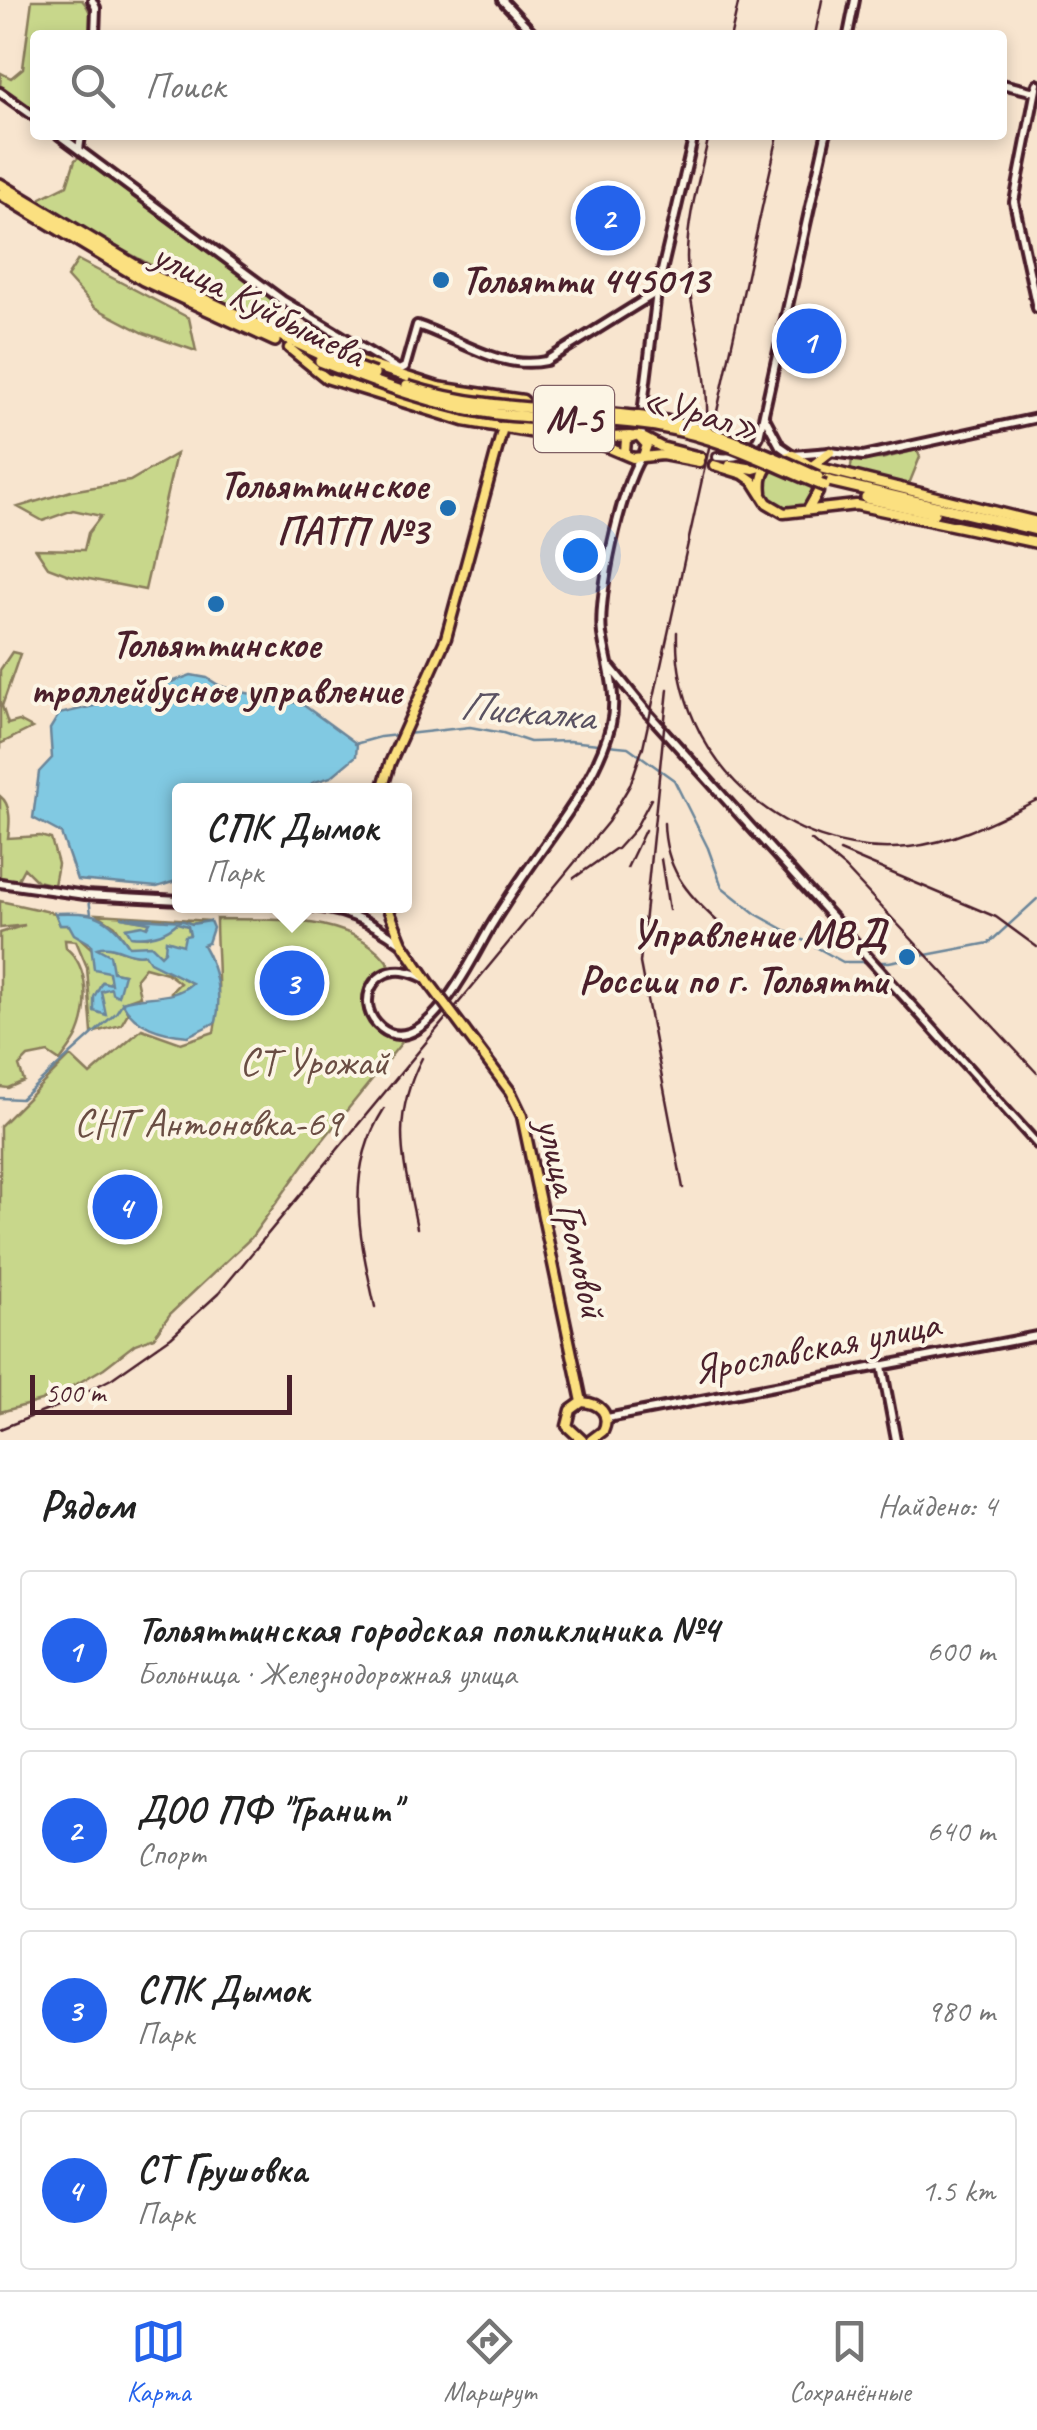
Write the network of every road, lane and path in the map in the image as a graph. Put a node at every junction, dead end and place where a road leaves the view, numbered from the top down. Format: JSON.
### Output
{"nodes":[{"id":1,"x":92,"y":0,"type":"edge"},
{"id":2,"x":502,"y":0,"type":"edge"},
{"id":3,"x":856,"y":0,"type":"edge"},
{"id":4,"x":94,"y":30,"type":"edge"},
{"id":5,"x":530,"y":30,"type":"edge"},
{"id":6,"x":849,"y":30,"type":"edge"},
{"id":7,"x":1007,"y":85,"type":"edge"},
{"id":8,"x":1036,"y":88,"type":"edge"},
{"id":9,"x":0,"y":92,"type":"edge"},
{"id":10,"x":30,"y":113,"type":"edge"},
{"id":11,"x":66,"y":140,"type":"edge"},
{"id":12,"x":80,"y":140,"type":"edge"},
{"id":13,"x":693,"y":140,"type":"edge"},
{"id":14,"x":825,"y":140,"type":"edge"},
{"id":15,"x":79,"y":150,"type":"junction"},
{"id":16,"x":0,"y":184,"type":"edge"},
{"id":17,"x":0,"y":194,"type":"edge"},
{"id":18,"x":1037,"y":254,"type":"edge"},
{"id":19,"x":1025,"y":257,"type":"junction"},
{"id":20,"x":660,"y":277,"type":"junction"},
{"id":21,"x":657,"y":292,"type":"junction"},
{"id":22,"x":639,"y":303,"type":"junction"},
{"id":23,"x":1037,"y":308,"type":"edge"},
{"id":24,"x":654,"y":311,"type":"junction"},
{"id":25,"x":290,"y":348,"type":"junction"},
{"id":26,"x":318,"y":356,"type":"junction"},
{"id":27,"x":764,"y":415,"type":"junction"},
{"id":28,"x":1037,"y":418,"type":"edge"},
{"id":29,"x":504,"y":424,"type":"junction"},
{"id":30,"x":545,"y":426,"type":"junction"},
{"id":31,"x":637,"y":436,"type":"junction"},
{"id":32,"x":830,"y":452,"type":"junction"},
{"id":33,"x":626,"y":454,"type":"junction"},
{"id":34,"x":793,"y":454,"type":"junction"},
{"id":35,"x":642,"y":457,"type":"junction"},
{"id":36,"x":716,"y":462,"type":"junction"},
{"id":37,"x":770,"y":464,"type":"junction"},
{"id":38,"x":812,"y":466,"type":"junction"},
{"id":39,"x":827,"y":468,"type":"junction"},
{"id":40,"x":629,"y":482,"type":"junction"},
{"id":41,"x":762,"y":492,"type":"junction"},
{"id":42,"x":809,"y":508,"type":"junction"},
{"id":43,"x":1037,"y":522,"type":"edge"},
{"id":44,"x":1037,"y":536,"type":"edge"},
{"id":45,"x":608,"y":662,"type":"junction"},
{"id":46,"x":384,"y":783,"type":"edge"},
{"id":47,"x":0,"y":883,"type":"edge"},
{"id":48,"x":172,"y":900,"type":"edge"},
{"id":49,"x":349,"y":913,"type":"edge"},
{"id":50,"x":390,"y":913,"type":"edge"},
{"id":51,"x":402,"y":943,"type":"junction"},
{"id":52,"x":428,"y":981,"type":"junction"},
{"id":53,"x":1037,"y":1144,"type":"edge"},
{"id":54,"x":1037,"y":1336,"type":"edge"},
{"id":55,"x":882,"y":1366,"type":"junction"},
{"id":56,"x":582,"y":1402,"type":"junction"},
{"id":57,"x":606,"y":1418,"type":"junction"},
{"id":58,"x":596,"y":1439,"type":"edge"},
{"id":59,"x":579,"y":1440,"type":"edge"},
{"id":60,"x":896,"y":1440,"type":"edge"}],
"edges":[{"from":1,"to":4,"type":"main road"},
{"from":2,"to":5,"type":"main road"},
{"from":3,"to":6,"type":"main road"},
{"from":7,"to":8,"type":"main road"},
{"from":8,"to":19,"type":"main road"},
{"from":9,"to":10,"type":"main road"},
{"from":11,"to":15,"type":"main road"},
{"from":12,"to":15,"type":"main road"},
{"from":13,"to":20,"type":"main road"},
{"from":14,"to":27,"type":"main road"},
{"from":15,"to":22,"type":"main road"},
{"from":16,"to":26,"type":"highway","name":"улица Куйбышева","number":"М-5"},
{"from":17,"to":25,"type":"highway","name":"улица Куйбышева","number":"М-5"},
{"from":18,"to":19,"type":"main road"},
{"from":19,"to":23,"type":"main road"},
{"from":20,"to":21,"type":"main road"},
{"from":20,"to":22,"type":"main road"},
{"from":21,"to":22,"type":"main road"},
{"from":21,"to":24,"type":"main road"},
{"from":22,"to":24,"type":"main road"},
{"from":24,"to":31,"type":"main road"},
{"from":25,"to":26,"type":"highway","name":"«Урал»","number":"М-5"},
{"from":25,"to":29,"type":"main road","name":"улица Куйбышева"},
{"from":26,"to":30,"type":"main road","name":"улица Куйбышева"},
{"from":26,"to":44,"type":"highway","name":"«Урал»","number":"М-5","bridge":true},
{"from":27,"to":34,"type":"main road"},
{"from":27,"to":36,"type":"main road"},
{"from":27,"to":37,"type":"main road"},
{"from":28,"to":32,"type":"main road"},
{"from":29,"to":30,"type":"main road","name":"улица Куйбышева"},
{"from":29,"to":33,"type":"main road","name":"улица Куйбышева"},
{"from":29,"to":46,"type":"main road"},
{"from":30,"to":31,"type":"main road","name":"улица Куйбышева"},
{"from":31,"to":33,"type":"main road"},
{"from":31,"to":35,"type":"main road"},
{"from":31,"to":35,"type":"main road","name":"улица Куйбышева"},
{"from":32,"to":34,"type":"main road"},
{"from":32,"to":38,"type":"main road"},
{"from":32,"to":39,"type":"main road"},
{"from":33,"to":35,"type":"main road","name":"улица Куйбышева"},
{"from":33,"to":40,"type":"main road"},
{"from":34,"to":37,"type":"main road"},
{"from":34,"to":38,"type":"main road"},
{"from":35,"to":40,"type":"main road"},
{"from":36,"to":37,"type":"main road"},
{"from":36,"to":41,"type":"main road"},
{"from":37,"to":41,"type":"main road"},
{"from":38,"to":39,"type":"main road"},
{"from":38,"to":42,"type":"main road"},
{"from":39,"to":43,"type":"main road"},
{"from":40,"to":45,"type":"main road"},
{"from":41,"to":42,"type":"main road"},
{"from":42,"to":44,"type":"main road"},
{"from":45,"to":52,"type":"main road"},
{"from":45,"to":53,"type":"main road"},
{"from":47,"to":48,"type":"main road"},
{"from":49,"to":51,"type":"main road"},
{"from":50,"to":51,"type":"main road","name":"улица Громовой"},
{"from":51,"to":52,"type":"main road","name":"улица Громовой"},
{"from":52,"to":56,"type":"main road","name":"улица Громовой","bridge":true},
{"from":54,"to":55,"type":"main road","name":"Ярославская улица"},
{"from":55,"to":57,"type":"main road","name":"Ярославская улица"},
{"from":55,"to":60,"type":"main road"},
{"from":56,"to":57,"type":"main road"},
{"from":56,"to":59,"type":"main road","name":"улица Громовой"},
{"from":57,"to":58,"type":"main road"}]}
